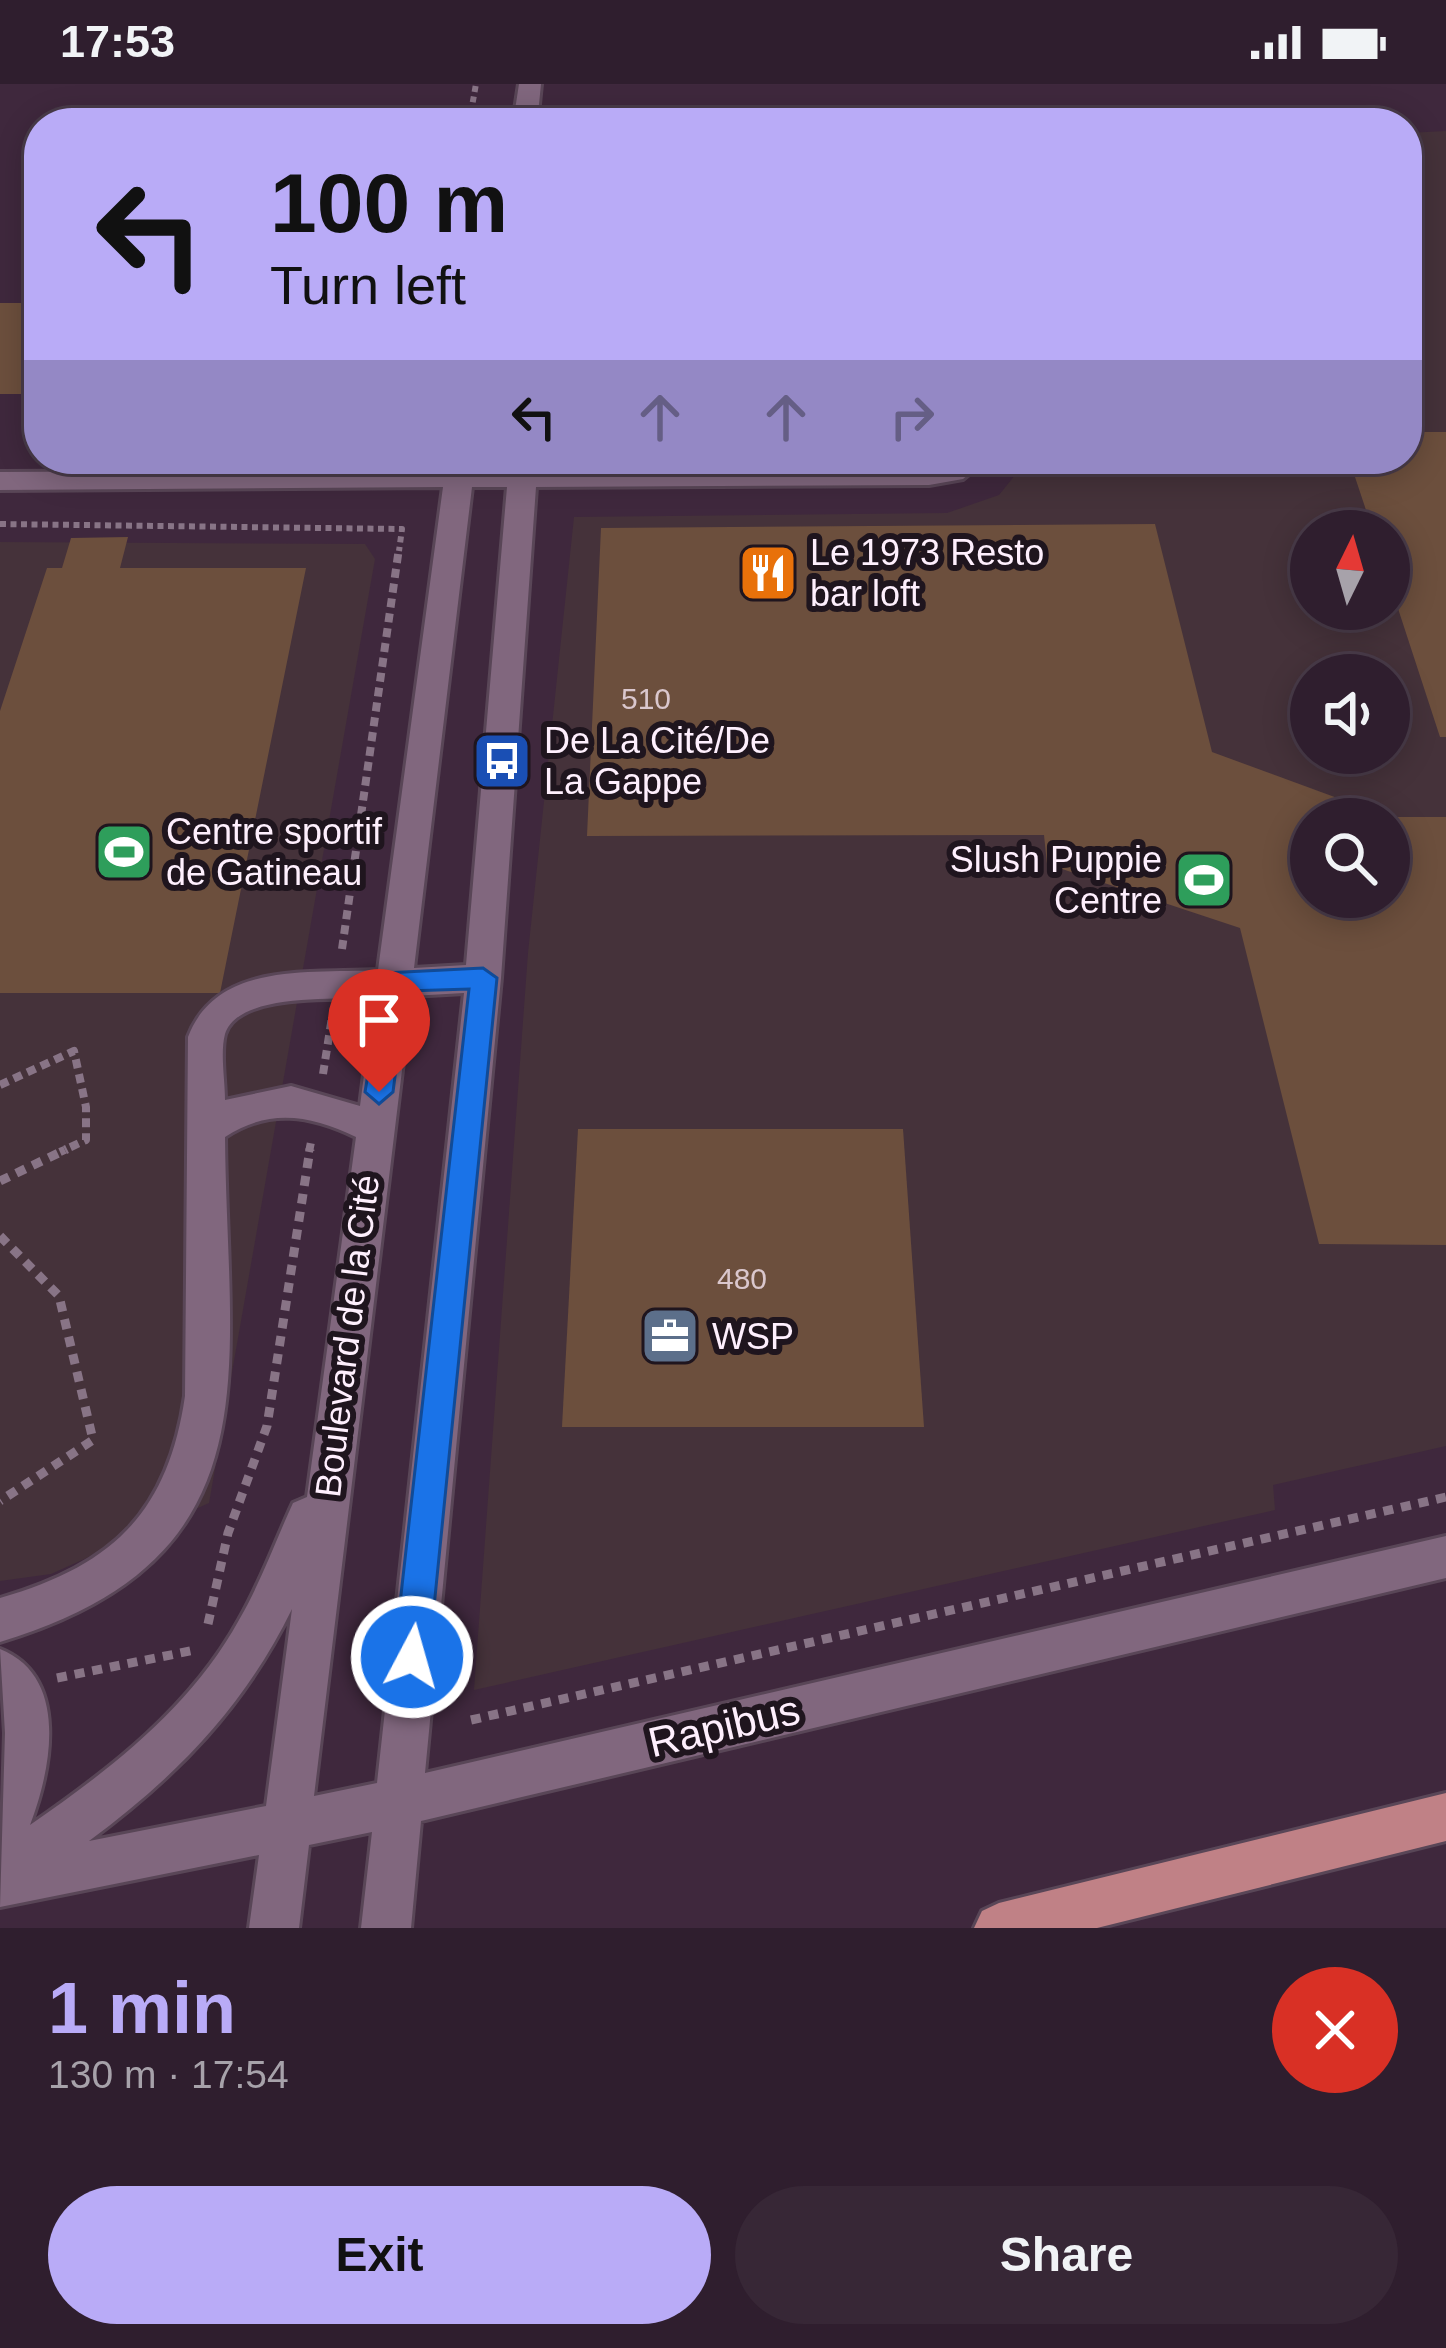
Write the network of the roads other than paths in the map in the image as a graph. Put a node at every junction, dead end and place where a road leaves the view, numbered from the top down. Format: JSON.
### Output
{"nodes":[{"id":1,"x":305,"y":474,"type":"edge"},
{"id":2,"x":457,"y":474,"type":"edge"},
{"id":3,"x":520,"y":474,"type":"edge"},
{"id":4,"x":793,"y":474,"type":"edge"},
{"id":5,"x":941,"y":474,"type":"edge"},
{"id":6,"x":0,"y":482,"type":"edge"},
{"id":7,"x":483,"y":978,"type":"junction"},
{"id":8,"x":394,"y":981,"type":"junction"},
{"id":9,"x":210,"y":1127,"type":"junction"},
{"id":10,"x":374,"y":1130,"type":"junction"},
{"id":11,"x":333,"y":1446,"type":"junction"},
{"id":12,"x":1446,"y":1557,"type":"edge"},
{"id":13,"x":0,"y":1620,"type":"edge"},
{"id":14,"x":0,"y":1671,"type":"edge"},
{"id":15,"x":398,"y":1803,"type":"junction"},
{"id":16,"x":1446,"y":1817,"type":"edge"},
{"id":17,"x":284,"y":1822,"type":"junction"},
{"id":18,"x":0,"y":1843,"type":"edge"},
{"id":19,"x":0,"y":1879,"type":"edge"},
{"id":20,"x":274,"y":1928,"type":"edge"},
{"id":21,"x":386,"y":1928,"type":"edge"},
{"id":22,"x":999,"y":1928,"type":"edge"}],
"edges":[{"from":1,"to":6,"type":"street"},
{"from":2,"to":8,"type":"street","name":"Boulevard de la Cité"},
{"from":3,"to":7,"type":"street"},
{"from":4,"to":5,"type":"street"},
{"from":7,"to":8,"type":"street"},
{"from":7,"to":15,"type":"street"},
{"from":8,"to":9,"type":"street"},
{"from":8,"to":10,"type":"street","name":"Boulevard de la Cité"},
{"from":9,"to":10,"type":"street"},
{"from":9,"to":13,"type":"street"},
{"from":10,"to":11,"type":"street","name":"Boulevard de la Cité"},
{"from":11,"to":17,"type":"street","name":"Boulevard de la Cité"},
{"from":11,"to":19,"type":"street","name":"Rapibus"},
{"from":12,"to":15,"type":"street","name":"Rapibus"},
{"from":14,"to":18,"type":"street"},
{"from":15,"to":17,"type":"street","name":"Rapibus"},
{"from":15,"to":21,"type":"street"},
{"from":16,"to":22,"type":"main road"},
{"from":17,"to":19,"type":"street","name":"Rapibus"},
{"from":17,"to":20,"type":"street","name":"Boulevard de la Cité"}]}
